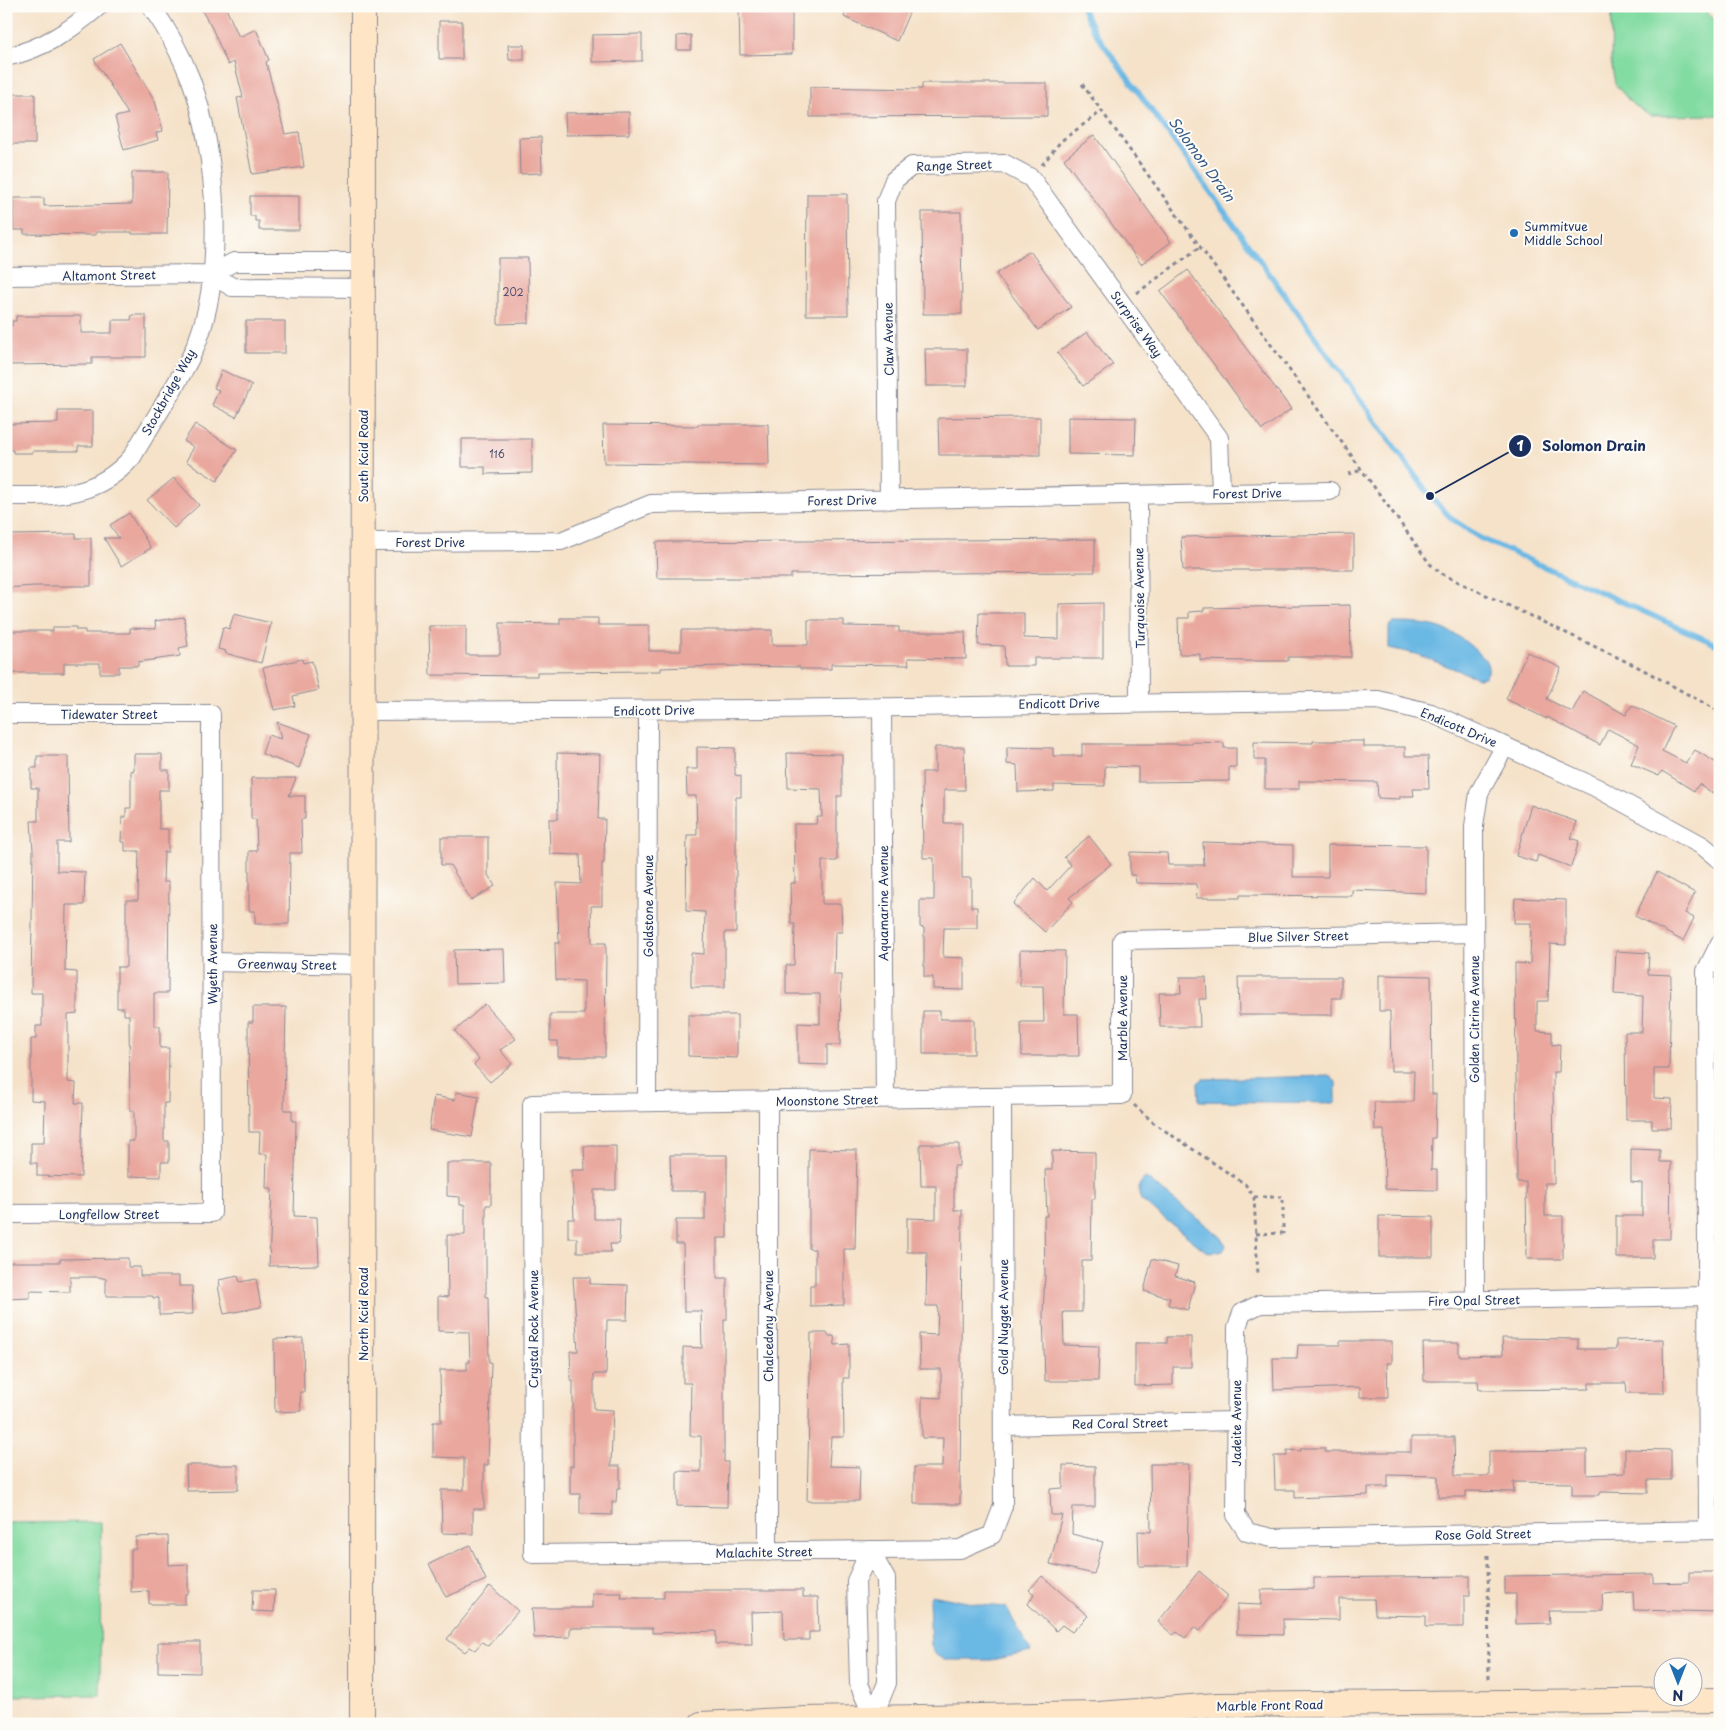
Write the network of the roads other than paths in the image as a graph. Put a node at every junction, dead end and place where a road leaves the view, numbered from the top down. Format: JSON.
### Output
{"nodes":[{"id":1,"x":100,"y":6,"type":"edge"},
{"id":2,"x":151,"y":6,"type":"edge"},
{"id":3,"x":363,"y":6,"type":"edge"},
{"id":4,"x":6,"y":57,"type":"edge"},
{"id":5,"x":1017,"y":170,"type":"joint"},
{"id":6,"x":894,"y":180,"type":"joint"},
{"id":7,"x":363,"y":262,"type":"junction"},
{"id":8,"x":212,"y":274,"type":"junction"},
{"id":9,"x":6,"y":276,"type":"edge"},
{"id":10,"x":363,"y":288,"type":"junction"},
{"id":11,"x":1330,"y":491,"type":"dead end"},
{"id":12,"x":1221,"y":493,"type":"junction"},
{"id":13,"x":1138,"y":495,"type":"junction"},
{"id":14,"x":6,"y":496,"type":"edge"},
{"id":15,"x":890,"y":500,"type":"junction"},
{"id":16,"x":362,"y":542,"type":"junction"},
{"id":17,"x":1140,"y":702,"type":"junction"},
{"id":18,"x":882,"y":707,"type":"junction"},
{"id":19,"x":648,"y":710,"type":"junction"},
{"id":20,"x":361,"y":711,"type":"junction"},
{"id":21,"x":6,"y":714,"type":"edge"},
{"id":22,"x":211,"y":714,"type":"joint"},
{"id":23,"x":1505,"y":746,"type":"junction"},
{"id":24,"x":1720,"y":860,"type":"edge"},
{"id":25,"x":362,"y":905,"type":"joint"},
{"id":26,"x":1474,"y":933,"type":"junction"},
{"id":27,"x":1122,"y":940,"type":"joint"},
{"id":28,"x":1720,"y":943,"type":"edge"},
{"id":29,"x":212,"y":962,"type":"junction"},
{"id":30,"x":363,"y":965,"type":"junction"},
{"id":31,"x":1122,"y":1095,"type":"joint"},
{"id":32,"x":1002,"y":1097,"type":"junction"},
{"id":33,"x":885,"y":1099,"type":"junction"},
{"id":34,"x":768,"y":1100,"type":"junction"},
{"id":35,"x":647,"y":1102,"type":"junction"},
{"id":36,"x":532,"y":1104,"type":"joint"},
{"id":37,"x":6,"y":1214,"type":"edge"},
{"id":38,"x":212,"y":1214,"type":"joint"},
{"id":39,"x":1707,"y":1296,"type":"junction"},
{"id":40,"x":1475,"y":1300,"type":"junction"},
{"id":41,"x":1242,"y":1312,"type":"joint"},
{"id":42,"x":1236,"y":1421,"type":"junction"},
{"id":43,"x":1003,"y":1426,"type":"junction"},
{"id":44,"x":1714,"y":1530,"type":"edge"},
{"id":45,"x":1247,"y":1532,"type":"joint"},
{"id":46,"x":992,"y":1535,"type":"joint"},
{"id":47,"x":870,"y":1550,"type":"junction"},
{"id":48,"x":768,"y":1552,"type":"junction"},
{"id":49,"x":533,"y":1554,"type":"joint"},
{"id":50,"x":1720,"y":1700,"type":"edge"},
{"id":51,"x":873,"y":1718,"type":"junction"},
{"id":52,"x":362,"y":1724,"type":"edge"},
{"id":53,"x":701,"y":1724,"type":"edge"}],
"edges":[{"from":1,"to":4,"type":"street"},
{"from":2,"to":8,"type":"street","name":"Stockbridge Way"},
{"from":3,"to":7,"type":"street","name":"South Kcid Road"},
{"from":5,"to":6,"type":"street","name":"Range Street"},
{"from":5,"to":12,"type":"street","name":"Surprise Way"},
{"from":6,"to":15,"type":"street","name":"Claw Avenue"},
{"from":7,"to":8,"type":"street","name":"Altamont Street"},
{"from":7,"to":10,"type":"street","name":"South Kcid Road"},
{"from":8,"to":9,"type":"street","name":"Altamont Street"},
{"from":8,"to":10,"type":"street","name":"Altamont Street"},
{"from":8,"to":14,"type":"street","name":"Stockbridge Way"},
{"from":10,"to":16,"type":"street","name":"South Kcid Road"},
{"from":11,"to":12,"type":"street","name":"Forest Drive"},
{"from":12,"to":13,"type":"street","name":"Forest Drive"},
{"from":13,"to":15,"type":"street","name":"Forest Drive"},
{"from":13,"to":17,"type":"street","name":"Turquoise Avenue"},
{"from":15,"to":16,"type":"street","name":"Forest Drive"},
{"from":16,"to":20,"type":"street","name":"South Kcid Road"},
{"from":17,"to":18,"type":"street","name":"Endicott Drive"},
{"from":17,"to":23,"type":"street","name":"Endicott Drive"},
{"from":18,"to":19,"type":"street","name":"Endicott Drive"},
{"from":18,"to":33,"type":"street","name":"Aquamarine Avenue"},
{"from":19,"to":20,"type":"street","name":"Endicott Drive"},
{"from":19,"to":35,"type":"street","name":"Goldstone Avenue"},
{"from":20,"to":25,"type":"street","name":"South Kcid Road"},
{"from":21,"to":22,"type":"street","name":"Tidewater Street"},
{"from":22,"to":29,"type":"street","name":"Wyeth Avenue"},
{"from":23,"to":24,"type":"street","name":"Endicott Drive"},
{"from":23,"to":26,"type":"street","name":"Golden Citrine Avenue"},
{"from":25,"to":30,"type":"street","name":"North Kcid Road"},
{"from":26,"to":27,"type":"street","name":"Blue Silver Street"},
{"from":26,"to":40,"type":"street","name":"Golden Citrine Avenue"},
{"from":27,"to":31,"type":"street","name":"Marble Avenue"},
{"from":28,"to":39,"type":"street"},
{"from":29,"to":30,"type":"street","name":"Greenway Street"},
{"from":29,"to":38,"type":"street","name":"Wyeth Avenue"},
{"from":30,"to":52,"type":"street","name":"North Kcid Road"},
{"from":31,"to":32,"type":"street","name":"Moonstone Street"},
{"from":32,"to":33,"type":"street","name":"Moonstone Street"},
{"from":32,"to":43,"type":"street","name":"Gold Nugget Avenue"},
{"from":33,"to":34,"type":"street","name":"Moonstone Street"},
{"from":34,"to":35,"type":"street","name":"Moonstone Street"},
{"from":34,"to":48,"type":"street","name":"Chalcedony Avenue"},
{"from":35,"to":36,"type":"street","name":"Moonstone Street"},
{"from":36,"to":49,"type":"street","name":"Crystal Rock Avenue"},
{"from":37,"to":38,"type":"street","name":"Longfellow Street"},
{"from":39,"to":40,"type":"street","name":"Fire Opal Street"},
{"from":39,"to":44,"type":"street"},
{"from":40,"to":41,"type":"street","name":"Fire Opal Street"},
{"from":41,"to":42,"type":"street","name":"Jadeite Avenue"},
{"from":42,"to":43,"type":"street","name":"Red Coral Street"},
{"from":42,"to":45,"type":"street","name":"Jadeite Avenue"},
{"from":43,"to":46,"type":"street","name":"Gold Nugget Avenue"},
{"from":44,"to":45,"type":"street","name":"Rose Gold Street"},
{"from":46,"to":47,"type":"street","name":"Malachite Street"},
{"from":47,"to":48,"type":"street","name":"Malachite Street"},
{"from":47,"to":51,"type":"street"},
{"from":47,"to":51,"type":"street"},
{"from":48,"to":49,"type":"street","name":"Malachite Street"},
{"from":50,"to":51,"type":"street","name":"Marble Front Road"},
{"from":51,"to":53,"type":"street","name":"Marble Front Road"}]}
